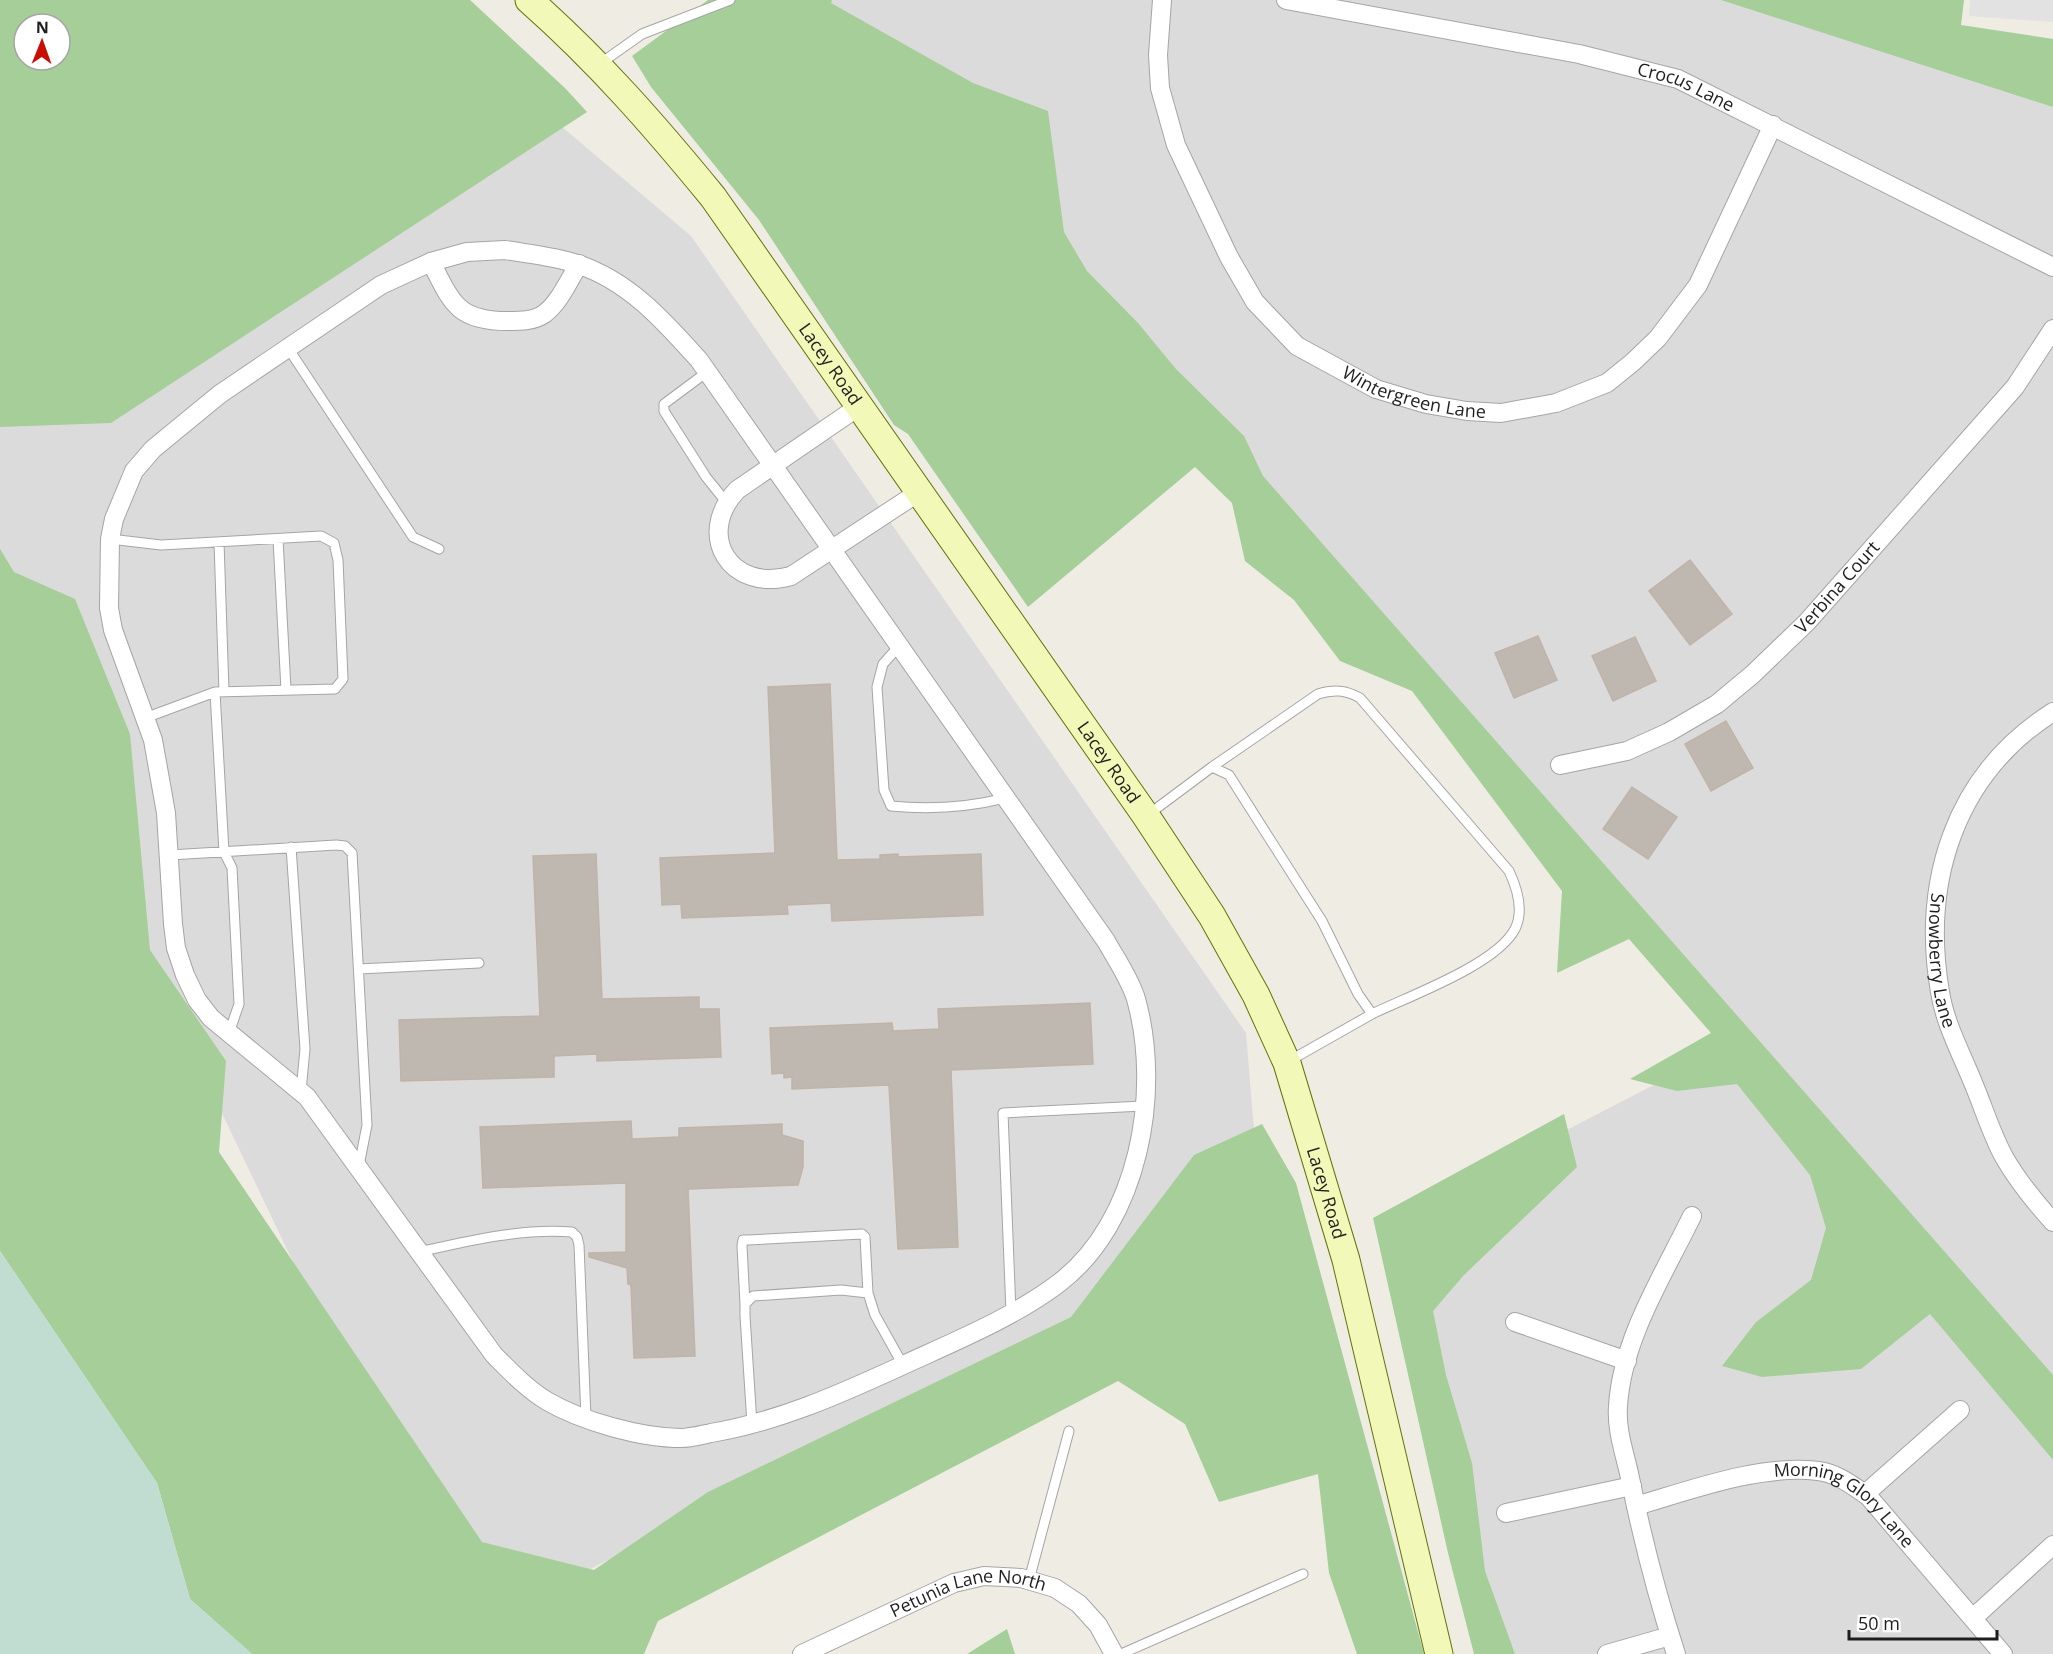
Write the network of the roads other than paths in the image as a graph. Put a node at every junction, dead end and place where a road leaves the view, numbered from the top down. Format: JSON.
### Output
{"nodes":[{"id":1,"x":529,"y":0,"type":"edge"},
{"id":2,"x":730,"y":0,"type":"edge"},
{"id":3,"x":1162,"y":0,"type":"edge"},
{"id":4,"x":1286,"y":0,"type":"edge"},
{"id":5,"x":599,"y":65,"type":"junction"},
{"id":6,"x":1773,"y":125,"type":"junction"},
{"id":7,"x":431,"y":262,"type":"junction"},
{"id":8,"x":579,"y":264,"type":"junction"},
{"id":9,"x":2053,"y":267,"type":"edge"},
{"id":10,"x":2053,"y":329,"type":"edge"},
{"id":11,"x":288,"y":348,"type":"junction"},
{"id":12,"x":707,"y":372,"type":"junction"},
{"id":13,"x":858,"y":407,"type":"junction"},
{"id":14,"x":773,"y":465,"type":"junction"},
{"id":15,"x":919,"y":492,"type":"junction"},
{"id":16,"x":726,"y":502,"type":"junction"},
{"id":17,"x":110,"y":539,"type":"junction"},
{"id":18,"x":278,"y":539,"type":"junction"},
{"id":19,"x":219,"y":542,"type":"junction"},
{"id":20,"x":439,"y":549,"type":"dead end"},
{"id":21,"x":831,"y":549,"type":"junction"},
{"id":22,"x":899,"y":646,"type":"junction"},
{"id":23,"x":286,"y":690,"type":"junction"},
{"id":24,"x":219,"y":692,"type":"junction"},
{"id":25,"x":2053,"y":712,"type":"edge"},
{"id":26,"x":145,"y":718,"type":"junction"},
{"id":27,"x":1560,"y":765,"type":"dead end"},
{"id":28,"x":1212,"y":767,"type":"junction"},
{"id":29,"x":1006,"y":798,"type":"junction"},
{"id":30,"x":1146,"y":816,"type":"junction"},
{"id":31,"x":291,"y":848,"type":"junction"},
{"id":32,"x":224,"y":852,"type":"junction"},
{"id":33,"x":170,"y":855,"type":"junction"},
{"id":34,"x":479,"y":963,"type":"dead end"},
{"id":35,"x":359,"y":969,"type":"junction"},
{"id":36,"x":1372,"y":1014,"type":"junction"},
{"id":37,"x":228,"y":1034,"type":"junction"},
{"id":38,"x":1287,"y":1063,"type":"junction"},
{"id":39,"x":301,"y":1091,"type":"junction"},
{"id":40,"x":1143,"y":1106,"type":"junction"},
{"id":41,"x":359,"y":1168,"type":"junction"},
{"id":42,"x":1692,"y":1216,"type":"dead end"},
{"id":43,"x":2053,"y":1222,"type":"edge"},
{"id":44,"x":419,"y":1252,"type":"junction"},
{"id":45,"x":868,"y":1293,"type":"junction"},
{"id":46,"x":745,"y":1304,"type":"junction"},
{"id":47,"x":1011,"y":1312,"type":"junction"},
{"id":48,"x":1515,"y":1322,"type":"dead end"},
{"id":49,"x":1627,"y":1361,"type":"junction"},
{"id":50,"x":903,"y":1365,"type":"junction"},
{"id":51,"x":1960,"y":1410,"type":"dead end"},
{"id":52,"x":586,"y":1418,"type":"junction"},
{"id":53,"x":752,"y":1424,"type":"junction"},
{"id":54,"x":1069,"y":1431,"type":"dead end"},
{"id":55,"x":1632,"y":1486,"type":"junction"},
{"id":56,"x":1865,"y":1494,"type":"junction"},
{"id":57,"x":1636,"y":1506,"type":"junction"},
{"id":58,"x":1506,"y":1513,"type":"dead end"},
{"id":59,"x":2053,"y":1545,"type":"edge"},
{"id":60,"x":1303,"y":1574,"type":"dead end"},
{"id":61,"x":1029,"y":1580,"type":"junction"},
{"id":62,"x":1973,"y":1618,"type":"junction"},
{"id":63,"x":1670,"y":1636,"type":"junction"},
{"id":64,"x":802,"y":1654,"type":"edge"},
{"id":65,"x":1114,"y":1654,"type":"edge"},
{"id":66,"x":1121,"y":1654,"type":"edge"},
{"id":67,"x":1439,"y":1654,"type":"edge"},
{"id":68,"x":1607,"y":1654,"type":"edge"},
{"id":69,"x":1676,"y":1654,"type":"edge"},
{"id":70,"x":2003,"y":1654,"type":"edge"}],
"edges":[{"from":1,"to":5,"type":"main road","name":"Lacey Road"},
{"from":2,"to":5,"type":"lane"},
{"from":3,"to":6,"type":"street","name":"Wintergreen Lane"},
{"from":4,"to":6,"type":"street","name":"Crocus Lane"},
{"from":5,"to":13,"type":"main road","name":"Lacey Road"},
{"from":6,"to":9,"type":"street","name":"Crocus Lane"},
{"from":7,"to":8,"type":"street"},
{"from":7,"to":8,"type":"street"},
{"from":7,"to":11,"type":"street"},
{"from":8,"to":12,"type":"street"},
{"from":10,"to":27,"type":"street","name":"Verbina Court"},
{"from":11,"to":17,"type":"street"},
{"from":11,"to":20,"type":"lane"},
{"from":12,"to":14,"type":"street"},
{"from":12,"to":16,"type":"lane"},
{"from":13,"to":14,"type":"street"},
{"from":13,"to":15,"type":"main road","name":"Lacey Road"},
{"from":14,"to":16,"type":"street"},
{"from":14,"to":21,"type":"street"},
{"from":15,"to":21,"type":"street"},
{"from":15,"to":30,"type":"main road","name":"Lacey Road"},
{"from":16,"to":21,"type":"street"},
{"from":17,"to":19,"type":"lane"},
{"from":17,"to":26,"type":"street"},
{"from":18,"to":19,"type":"lane"},
{"from":18,"to":23,"type":"lane"},
{"from":18,"to":23,"type":"lane"},
{"from":19,"to":24,"type":"lane"},
{"from":21,"to":22,"type":"street"},
{"from":22,"to":29,"type":"street"},
{"from":22,"to":29,"type":"lane"},
{"from":23,"to":24,"type":"lane"},
{"from":24,"to":26,"type":"lane"},
{"from":24,"to":32,"type":"lane"},
{"from":25,"to":43,"type":"street","name":"Snowberry Lane"},
{"from":26,"to":33,"type":"street"},
{"from":28,"to":30,"type":"lane"},
{"from":28,"to":36,"type":"lane"},
{"from":28,"to":36,"type":"lane"},
{"from":29,"to":40,"type":"street"},
{"from":30,"to":38,"type":"main road","name":"Lacey Road"},
{"from":31,"to":32,"type":"lane"},
{"from":31,"to":35,"type":"lane"},
{"from":31,"to":39,"type":"lane"},
{"from":32,"to":33,"type":"lane"},
{"from":32,"to":37,"type":"lane"},
{"from":33,"to":37,"type":"street"},
{"from":34,"to":35,"type":"lane"},
{"from":35,"to":41,"type":"lane"},
{"from":36,"to":38,"type":"lane"},
{"from":37,"to":39,"type":"street"},
{"from":38,"to":67,"type":"main road","name":"Lacey Road"},
{"from":39,"to":41,"type":"street"},
{"from":40,"to":47,"type":"street"},
{"from":40,"to":47,"type":"lane"},
{"from":41,"to":44,"type":"street"},
{"from":42,"to":49,"type":"street"},
{"from":44,"to":52,"type":"street"},
{"from":44,"to":52,"type":"lane"},
{"from":45,"to":46,"type":"lane"},
{"from":45,"to":46,"type":"lane"},
{"from":45,"to":50,"type":"lane"},
{"from":46,"to":53,"type":"lane"},
{"from":47,"to":50,"type":"street"},
{"from":48,"to":49,"type":"street"},
{"from":49,"to":55,"type":"street"},
{"from":50,"to":53,"type":"street"},
{"from":51,"to":56,"type":"street"},
{"from":52,"to":53,"type":"street"},
{"from":54,"to":61,"type":"lane"},
{"from":55,"to":57,"type":"street"},
{"from":55,"to":58,"type":"street"},
{"from":56,"to":57,"type":"street","name":"Morning Glory Lane"},
{"from":56,"to":62,"type":"street","name":"Morning Glory Lane"},
{"from":57,"to":63,"type":"street"},
{"from":59,"to":62,"type":"street"},
{"from":60,"to":66,"type":"lane"},
{"from":61,"to":64,"type":"street","name":"Petunia Lane North"},
{"from":61,"to":65,"type":"street","name":"Petunia Lane North"},
{"from":62,"to":70,"type":"street","name":"Morning Glory Lane"},
{"from":63,"to":68,"type":"street"},
{"from":63,"to":69,"type":"street"}]}
